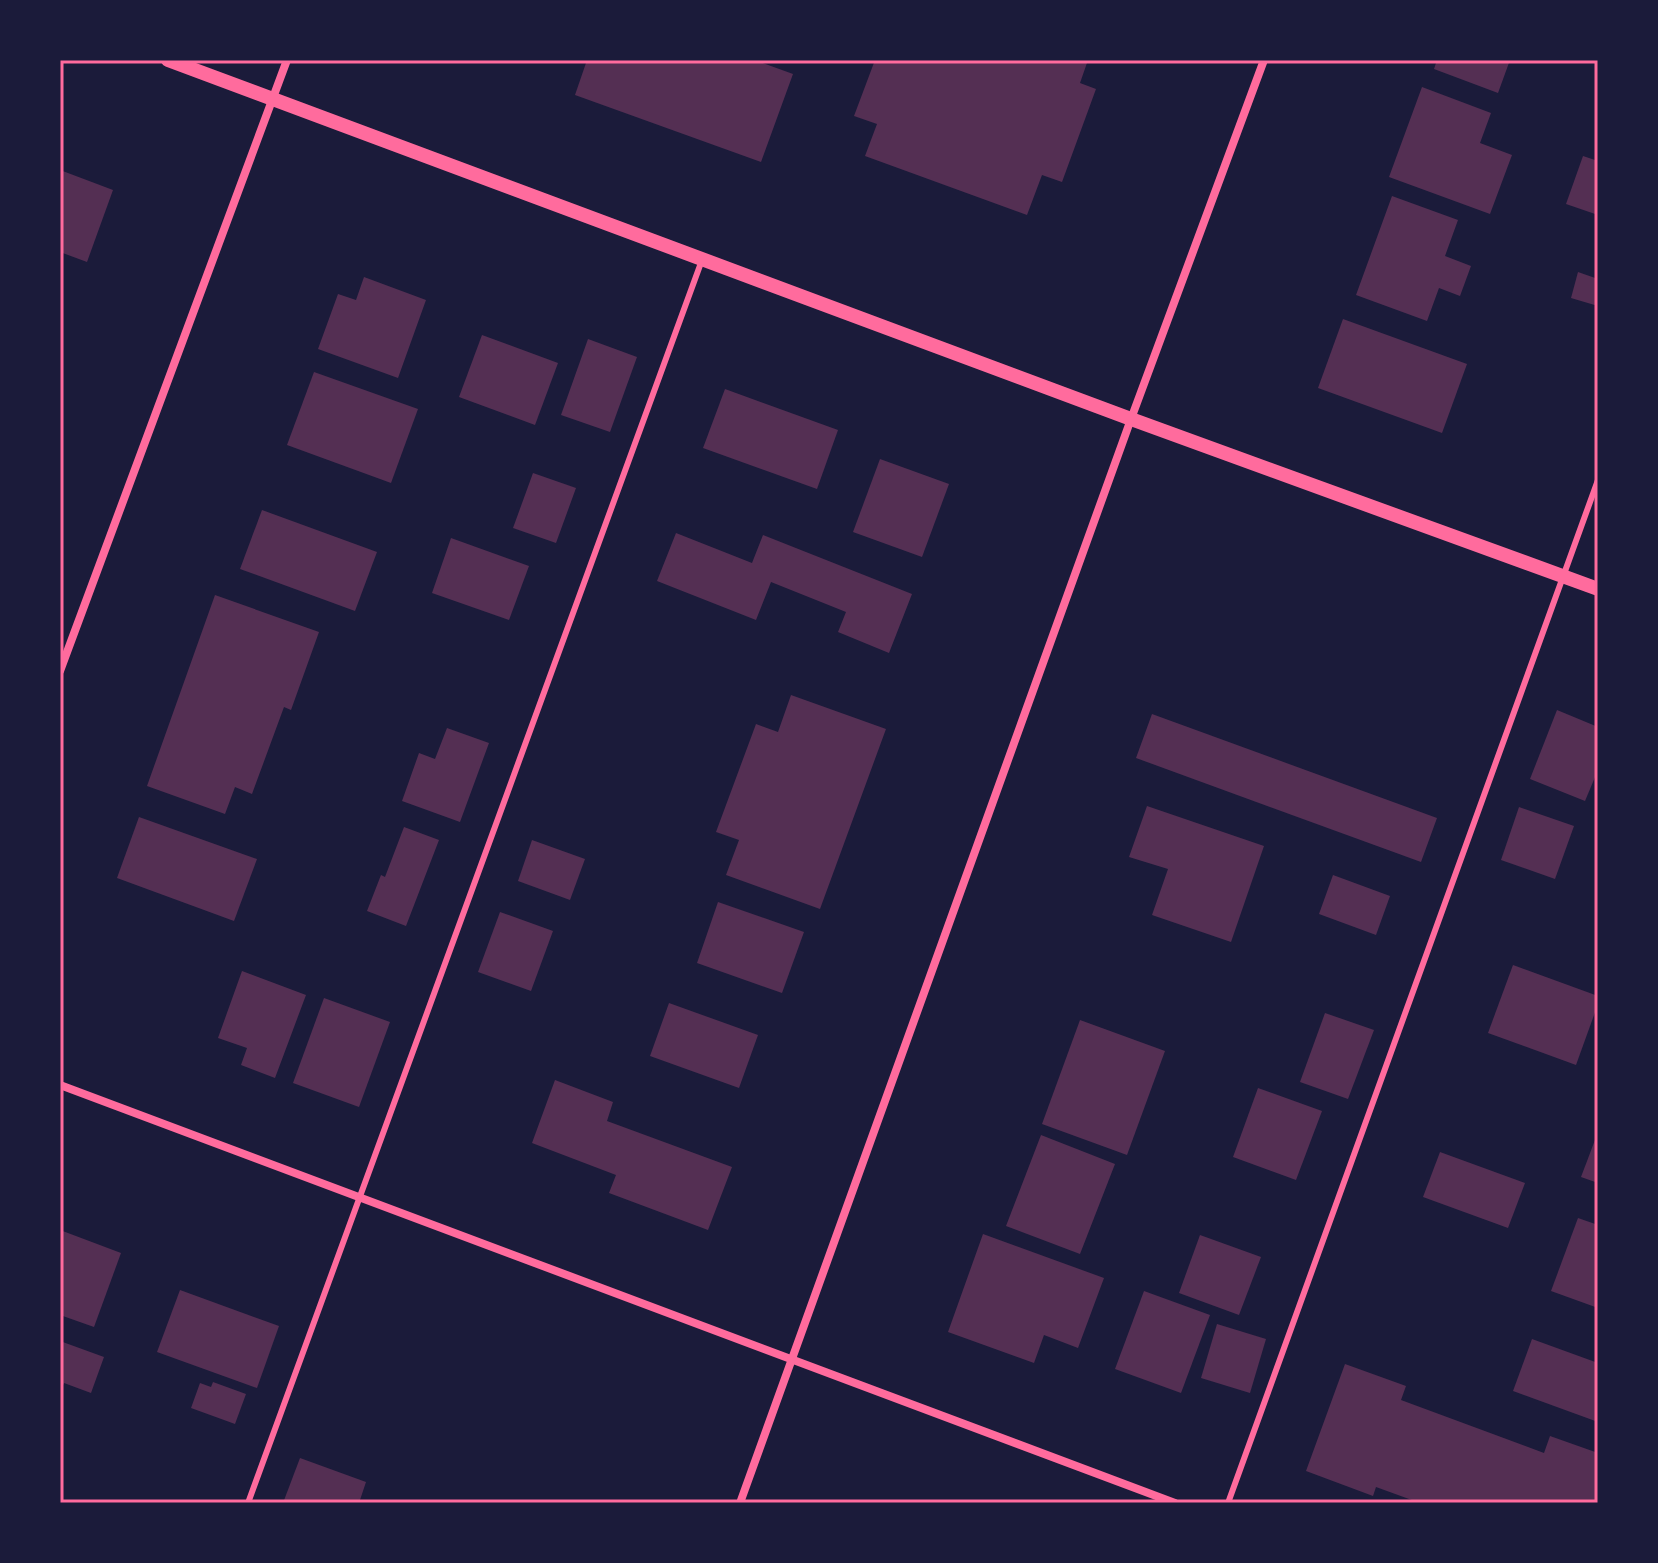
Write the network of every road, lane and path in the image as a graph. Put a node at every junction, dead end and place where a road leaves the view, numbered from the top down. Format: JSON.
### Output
{"nodes":[{"id":1,"x":168,"y":60,"type":"edge"},
{"id":2,"x":287,"y":60,"type":"edge"},
{"id":3,"x":1264,"y":60,"type":"edge"},
{"id":4,"x":273,"y":100,"type":"junction"},
{"id":5,"x":702,"y":260,"type":"junction"},
{"id":6,"x":1131,"y":419,"type":"junction"},
{"id":7,"x":1598,"y":480,"type":"edge"},
{"id":8,"x":1563,"y":575,"type":"junction"},
{"id":9,"x":1598,"y":589,"type":"edge"},
{"id":10,"x":60,"y":671,"type":"edge"},
{"id":11,"x":60,"y":1085,"type":"edge"},
{"id":12,"x":358,"y":1198,"type":"junction"},
{"id":13,"x":793,"y":1362,"type":"junction"},
{"id":14,"x":248,"y":1503,"type":"edge"},
{"id":15,"x":740,"y":1503,"type":"edge"},
{"id":16,"x":1175,"y":1503,"type":"edge"},
{"id":17,"x":1228,"y":1503,"type":"edge"}],
"edges":[{"from":1,"to":4,"type":"street"},
{"from":2,"to":4,"type":"street"},
{"from":3,"to":6,"type":"street"},
{"from":4,"to":5,"type":"street"},
{"from":4,"to":10,"type":"street"},
{"from":5,"to":6,"type":"street"},
{"from":5,"to":12,"type":"lane"},
{"from":6,"to":8,"type":"street"},
{"from":6,"to":13,"type":"street"},
{"from":7,"to":8,"type":"lane"},
{"from":8,"to":9,"type":"street"},
{"from":8,"to":17,"type":"lane"},
{"from":11,"to":12,"type":"street"},
{"from":12,"to":13,"type":"street"},
{"from":12,"to":14,"type":"lane"},
{"from":13,"to":15,"type":"street"},
{"from":13,"to":16,"type":"street"}]}
